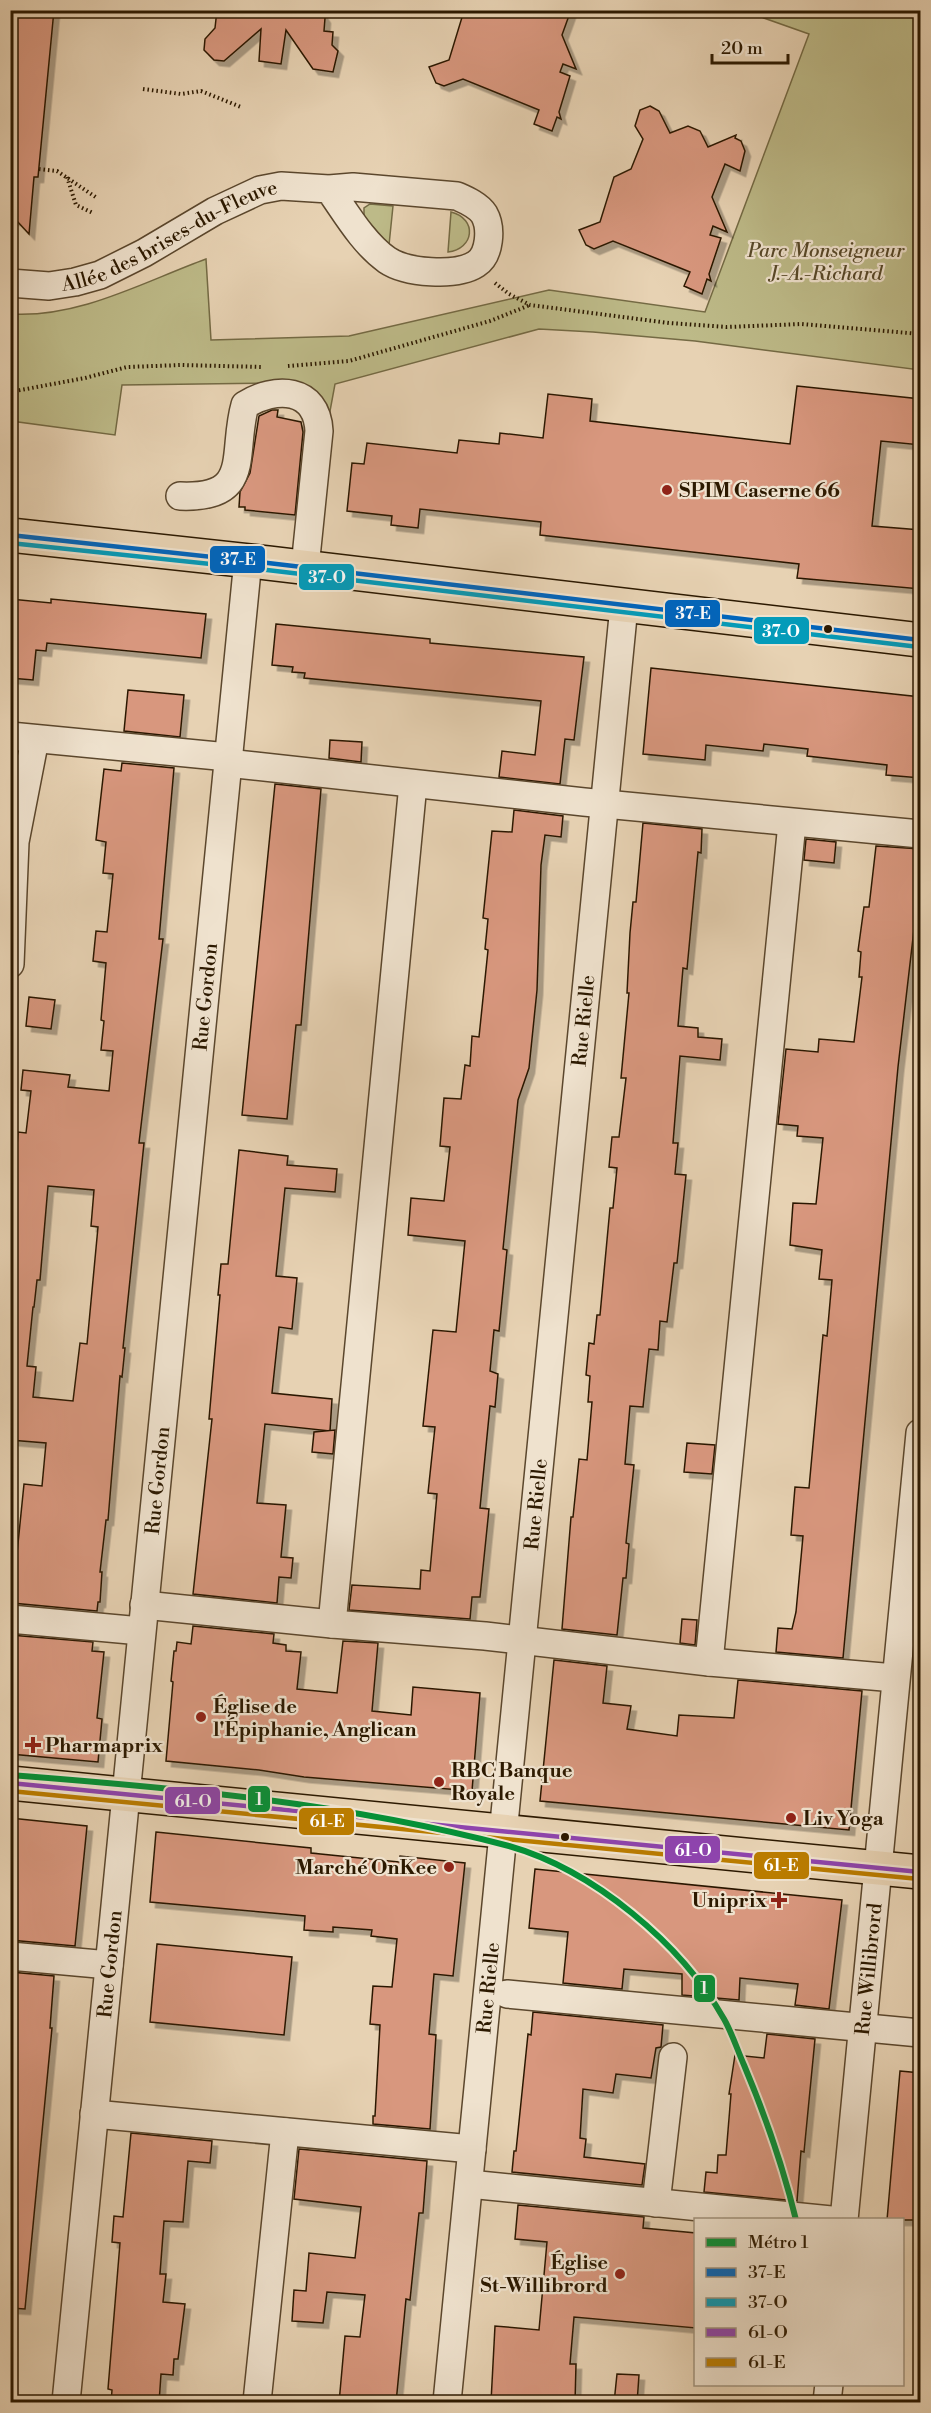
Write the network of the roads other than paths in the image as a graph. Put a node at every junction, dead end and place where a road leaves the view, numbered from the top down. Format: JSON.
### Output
{"nodes":[{"id":1,"x":329,"y":189,"type":"junction"},
{"id":2,"x":10,"y":283,"type":"edge"},
{"id":3,"x":180,"y":496,"type":"dead end"},
{"id":4,"x":10,"y":535,"type":"edge"},
{"id":5,"x":248,"y":560,"type":"junction"},
{"id":6,"x":306,"y":567,"type":"junction"},
{"id":7,"x":624,"y":606,"type":"junction"},
{"id":8,"x":921,"y":640,"type":"edge"},
{"id":9,"x":23,"y":737,"type":"edge"},
{"id":10,"x":228,"y":760,"type":"junction"},
{"id":11,"x":413,"y":784,"type":"junction"},
{"id":12,"x":604,"y":804,"type":"junction"},
{"id":13,"x":792,"y":823,"type":"junction"},
{"id":14,"x":921,"y":834,"type":"edge"},
{"id":15,"x":10,"y":963,"type":"edge"},
{"id":16,"x":921,"y":1433,"type":"edge"},
{"id":17,"x":143,"y":1618,"type":"junction"},
{"id":18,"x":10,"y":1619,"type":"edge"},
{"id":19,"x":332,"y":1624,"type":"junction"},
{"id":20,"x":523,"y":1641,"type":"junction"},
{"id":21,"x":709,"y":1662,"type":"junction"},
{"id":22,"x":895,"y":1678,"type":"junction"},
{"id":23,"x":10,"y":1783,"type":"edge"},
{"id":24,"x":125,"y":1794,"type":"junction"},
{"id":25,"x":503,"y":1831,"type":"junction"},
{"id":26,"x":880,"y":1869,"type":"junction"},
{"id":27,"x":921,"y":1872,"type":"edge"},
{"id":28,"x":10,"y":1956,"type":"edge"},
{"id":29,"x":109,"y":1965,"type":"junction"},
{"id":30,"x":507,"y":1994,"type":"dead end"},
{"id":31,"x":863,"y":2027,"type":"junction"},
{"id":32,"x":921,"y":2033,"type":"edge"},
{"id":33,"x":673,"y":2057,"type":"dead end"},
{"id":34,"x":94,"y":2114,"type":"junction"},
{"id":35,"x":285,"y":2132,"type":"junction"},
{"id":36,"x":472,"y":2149,"type":"junction"},
{"id":37,"x":469,"y":2184,"type":"junction"},
{"id":38,"x":656,"y":2203,"type":"junction"},
{"id":39,"x":810,"y":2218,"type":"edge"},
{"id":40,"x":844,"y":2218,"type":"edge"},
{"id":41,"x":829,"y":2386,"type":"edge"},
{"id":42,"x":66,"y":2403,"type":"edge"},
{"id":43,"x":257,"y":2403,"type":"edge"},
{"id":44,"x":447,"y":2403,"type":"edge"},
{"id":45,"x":827,"y":2403,"type":"edge"}],
"edges":[{"from":1,"to":1,"type":"street","name":"Allée des brises-du-Fleuve"},
{"from":1,"to":2,"type":"street","name":"Allée des brises-du-Fleuve"},
{"from":3,"to":6,"type":"street"},
{"from":4,"to":5,"type":"main road"},
{"from":5,"to":6,"type":"main road"},
{"from":5,"to":10,"type":"street","name":"Rue Gordon"},
{"from":6,"to":7,"type":"main road"},
{"from":7,"to":8,"type":"main road"},
{"from":7,"to":12,"type":"street","name":"Rue Rielle"},
{"from":9,"to":10,"type":"street"},
{"from":9,"to":15,"type":"street"},
{"from":10,"to":11,"type":"street"},
{"from":10,"to":17,"type":"street","name":"Rue Gordon"},
{"from":11,"to":12,"type":"street"},
{"from":11,"to":19,"type":"street"},
{"from":12,"to":13,"type":"street"},
{"from":12,"to":20,"type":"street","name":"Rue Rielle"},
{"from":13,"to":14,"type":"street"},
{"from":13,"to":21,"type":"street"},
{"from":16,"to":22,"type":"street","name":"Rue Willibrord"},
{"from":17,"to":18,"type":"street"},
{"from":17,"to":19,"type":"street"},
{"from":17,"to":24,"type":"street","name":"Rue Gordon"},
{"from":19,"to":20,"type":"street"},
{"from":20,"to":21,"type":"street"},
{"from":20,"to":25,"type":"street","name":"Rue Rielle"},
{"from":21,"to":22,"type":"street"},
{"from":22,"to":26,"type":"street","name":"Rue Willibrord"},
{"from":23,"to":24,"type":"main road"},
{"from":24,"to":25,"type":"main road"},
{"from":24,"to":29,"type":"street","name":"Rue Gordon"},
{"from":25,"to":26,"type":"main road"},
{"from":25,"to":36,"type":"street","name":"Rue Rielle"},
{"from":26,"to":27,"type":"main road"},
{"from":26,"to":31,"type":"street","name":"Rue Willibrord"},
{"from":28,"to":29,"type":"street"},
{"from":29,"to":34,"type":"street","name":"Rue Gordon"},
{"from":30,"to":31,"type":"street"},
{"from":31,"to":32,"type":"street"},
{"from":31,"to":40,"type":"street","name":"Rue Willibrord"},
{"from":33,"to":38,"type":"street"},
{"from":34,"to":35,"type":"street"},
{"from":34,"to":42,"type":"street","name":"Rue Gordon"},
{"from":35,"to":36,"type":"street"},
{"from":35,"to":43,"type":"street"},
{"from":36,"to":37,"type":"street","name":"Rue Rielle"},
{"from":37,"to":38,"type":"street"},
{"from":37,"to":44,"type":"street","name":"Rue Rielle"},
{"from":38,"to":39,"type":"street"},
{"from":41,"to":45,"type":"street"}]}
